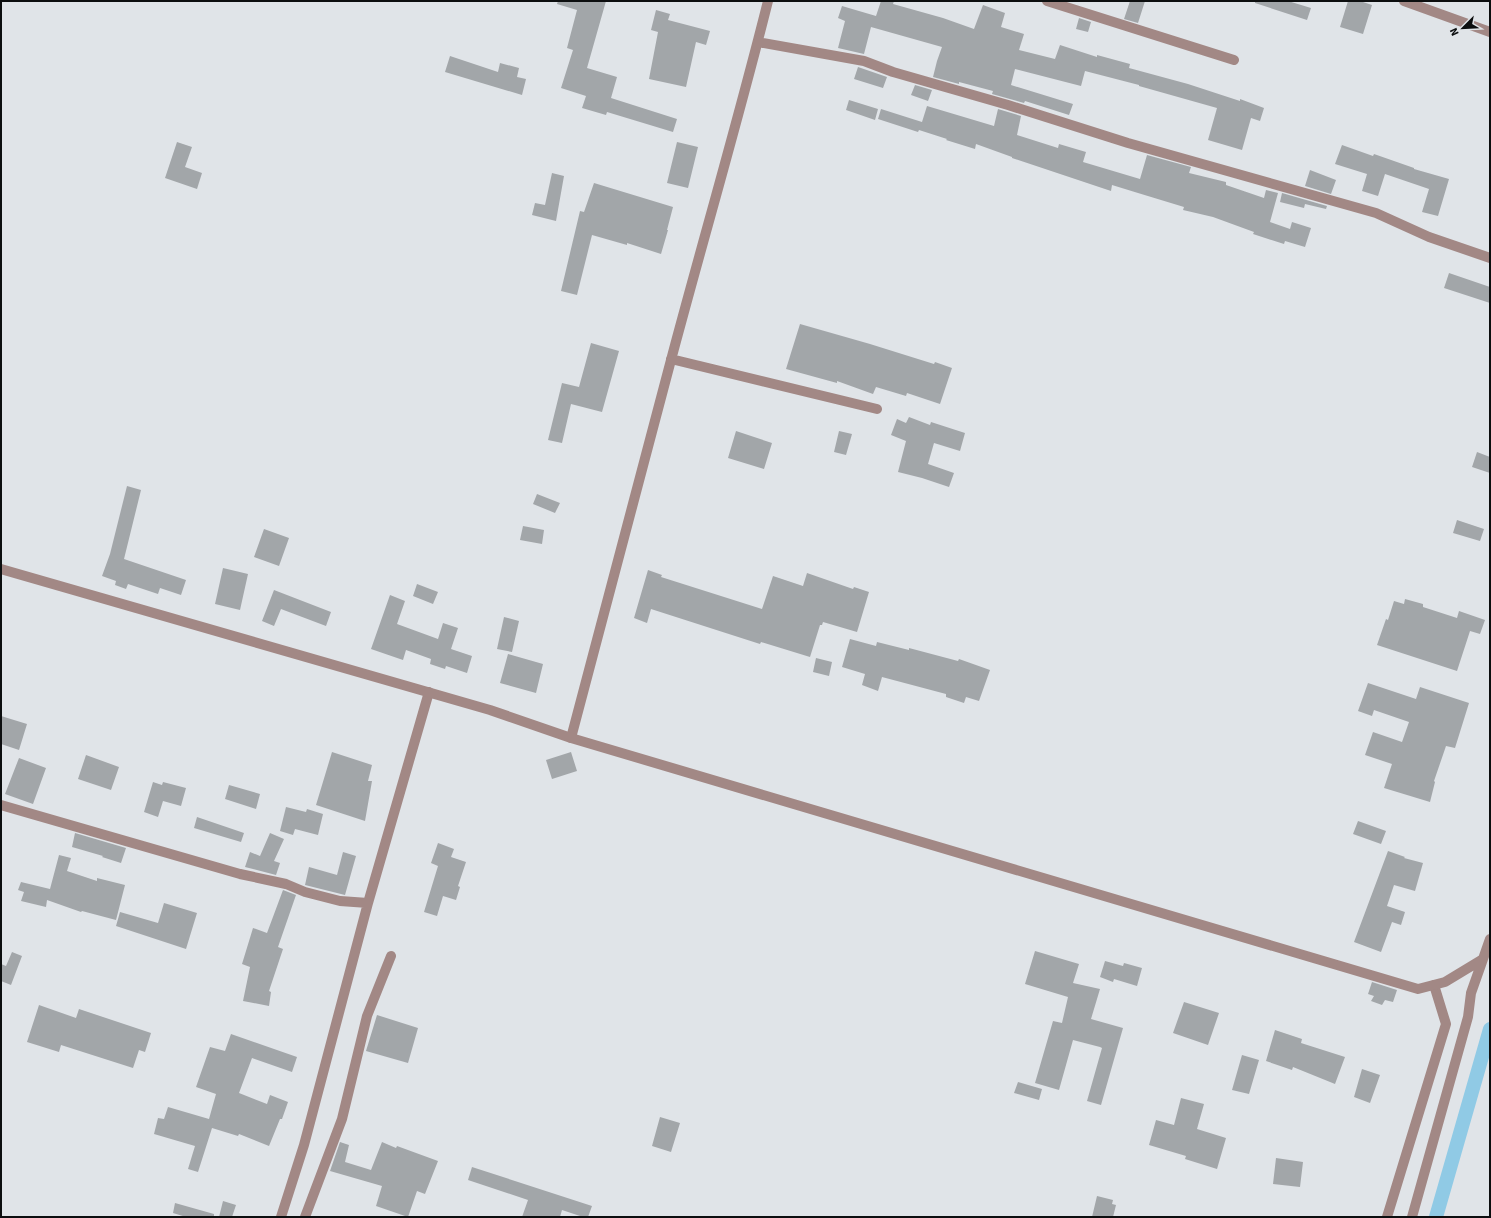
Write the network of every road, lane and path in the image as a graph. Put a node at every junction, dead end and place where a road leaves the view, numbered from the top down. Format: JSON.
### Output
{"nodes":[{"id":1,"x":768,"y":1,"type":"edge"},
{"id":2,"x":1047,"y":1,"type":"edge"},
{"id":3,"x":1404,"y":1,"type":"edge"},
{"id":4,"x":1490,"y":32,"type":"edge"},
{"id":5,"x":758,"y":42,"type":"junction"},
{"id":6,"x":1234,"y":60,"type":"dead end"},
{"id":7,"x":1490,"y":258,"type":"edge"},
{"id":8,"x":671,"y":360,"type":"junction"},
{"id":9,"x":877,"y":409,"type":"dead end"},
{"id":10,"x":1,"y":569,"type":"edge"},
{"id":11,"x":429,"y":692,"type":"junction"},
{"id":12,"x":571,"y":738,"type":"junction"},
{"id":13,"x":1,"y":805,"type":"edge"},
{"id":14,"x":368,"y":903,"type":"junction"},
{"id":15,"x":1490,"y":939,"type":"edge"},
{"id":16,"x":391,"y":956,"type":"dead end"},
{"id":17,"x":1483,"y":959,"type":"junction"},
{"id":18,"x":1434,"y":985,"type":"junction"},
{"id":19,"x":281,"y":1217,"type":"edge"},
{"id":20,"x":305,"y":1217,"type":"edge"},
{"id":21,"x":1387,"y":1217,"type":"edge"},
{"id":22,"x":1412,"y":1217,"type":"edge"}],
"edges":[{"from":1,"to":5,"type":"street"},
{"from":2,"to":6,"type":"street"},
{"from":3,"to":4,"type":"street"},
{"from":5,"to":7,"type":"street"},
{"from":5,"to":8,"type":"street"},
{"from":8,"to":9,"type":"street"},
{"from":8,"to":12,"type":"street"},
{"from":10,"to":11,"type":"street"},
{"from":11,"to":12,"type":"street"},
{"from":11,"to":14,"type":"street"},
{"from":12,"to":18,"type":"street"},
{"from":13,"to":14,"type":"street"},
{"from":14,"to":19,"type":"street"},
{"from":15,"to":17,"type":"street"},
{"from":16,"to":20,"type":"street"},
{"from":17,"to":18,"type":"street"},
{"from":17,"to":22,"type":"street"},
{"from":18,"to":21,"type":"street"}]}
